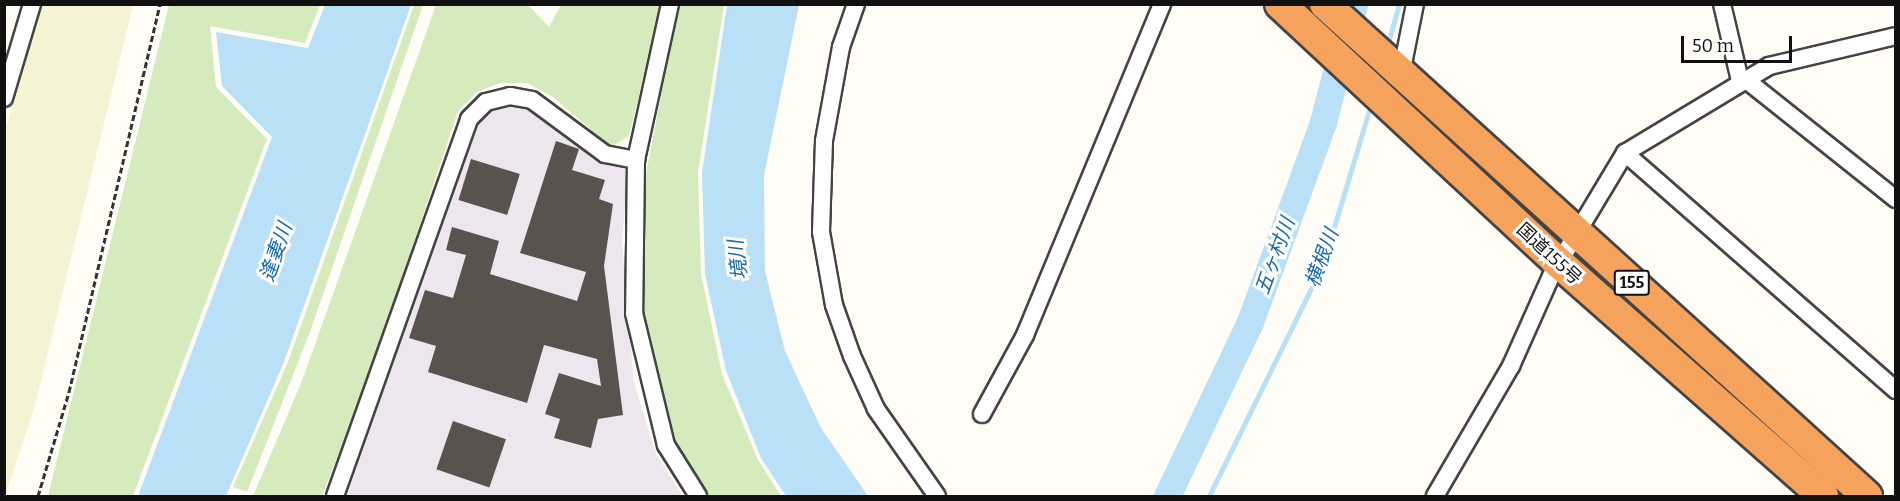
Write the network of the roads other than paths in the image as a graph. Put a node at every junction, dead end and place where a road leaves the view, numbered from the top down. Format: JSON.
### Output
{"nodes":[{"id":1,"x":32,"y":4,"type":"edge"},
{"id":2,"x":670,"y":4,"type":"edge"},
{"id":3,"x":856,"y":4,"type":"edge"},
{"id":4,"x":1162,"y":4,"type":"edge"},
{"id":5,"x":1280,"y":4,"type":"edge"},
{"id":6,"x":1415,"y":4,"type":"edge"},
{"id":7,"x":1722,"y":4,"type":"edge"},
{"id":8,"x":1328,"y":7,"type":"edge"},
{"id":9,"x":1896,"y":36,"type":"edge"},
{"id":10,"x":7,"y":72,"type":"edge"},
{"id":11,"x":1399,"y":72,"type":"junction"},
{"id":12,"x":1743,"y":80,"type":"junction"},
{"id":13,"x":4,"y":98,"type":"edge"},
{"id":14,"x":1625,"y":153,"type":"junction"},
{"id":15,"x":636,"y":160,"type":"junction"},
{"id":16,"x":1896,"y":199,"type":"edge"},
{"id":17,"x":1577,"y":234,"type":"junction"},
{"id":18,"x":1559,"y":263,"type":"junction"},
{"id":19,"x":1896,"y":390,"type":"edge"},
{"id":20,"x":982,"y":414,"type":"dead end"},
{"id":21,"x":335,"y":496,"type":"edge"},
{"id":22,"x":698,"y":496,"type":"edge"},
{"id":23,"x":937,"y":496,"type":"edge"},
{"id":24,"x":1435,"y":496,"type":"edge"},
{"id":25,"x":1823,"y":496,"type":"edge"},
{"id":26,"x":1867,"y":496,"type":"edge"}],
"edges":[{"from":1,"to":10,"type":"street"},
{"from":2,"to":15,"type":"street"},
{"from":3,"to":23,"type":"street"},
{"from":4,"to":20,"type":"street"},
{"from":5,"to":18,"type":"highway","name":"国道155号","number":"155"},
{"from":6,"to":11,"type":"street"},
{"from":7,"to":12,"type":"street"},
{"from":8,"to":11,"type":"highway","name":"国道155号","number":"155"},
{"from":9,"to":12,"type":"street"},
{"from":10,"to":13,"type":"street"},
{"from":11,"to":17,"type":"highway","name":"国道155号","number":"155"},
{"from":12,"to":14,"type":"street"},
{"from":12,"to":16,"type":"street"},
{"from":14,"to":17,"type":"street"},
{"from":14,"to":19,"type":"street"},
{"from":15,"to":21,"type":"street"},
{"from":15,"to":22,"type":"street"},
{"from":17,"to":18,"type":"street"},
{"from":17,"to":26,"type":"highway","name":"国道155号","number":"155"},
{"from":18,"to":24,"type":"street"},
{"from":18,"to":25,"type":"highway","name":"国道155号","number":"155"}]}
